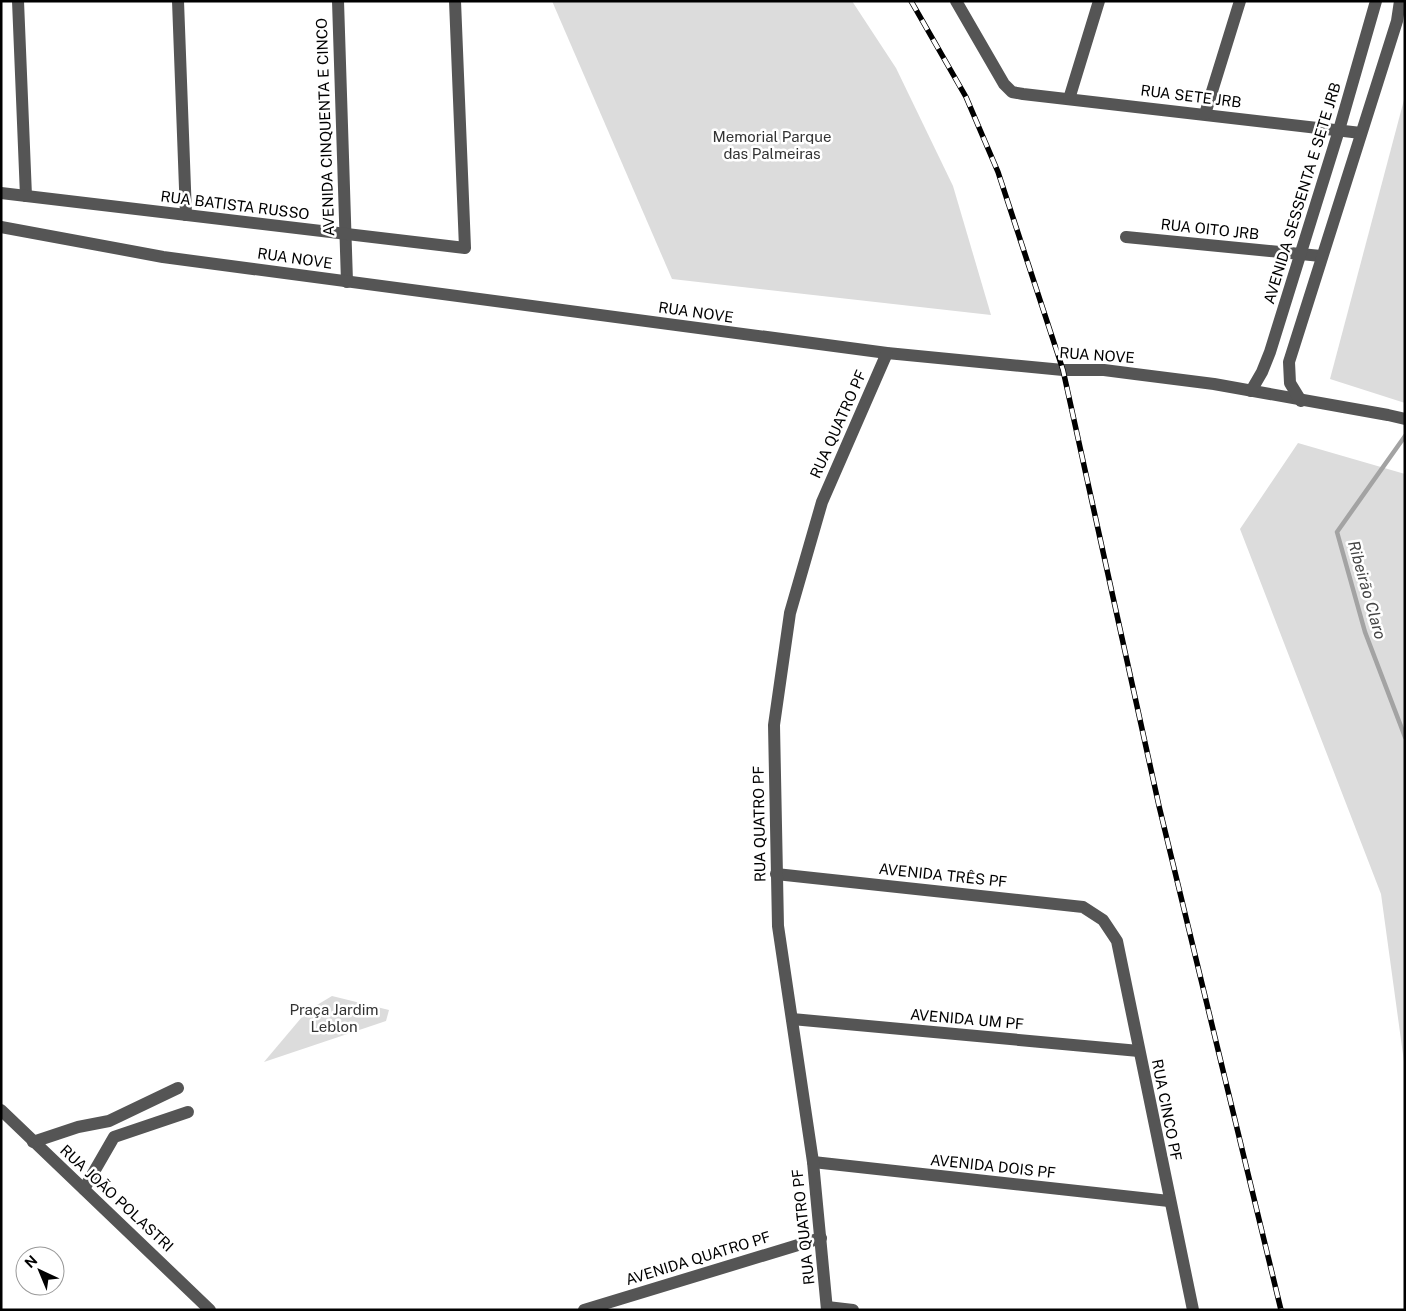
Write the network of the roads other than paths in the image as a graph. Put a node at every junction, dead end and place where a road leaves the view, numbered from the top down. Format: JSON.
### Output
{"nodes":[{"id":1,"x":18,"y":1,"type":"edge"},
{"id":2,"x":178,"y":1,"type":"edge"},
{"id":3,"x":338,"y":1,"type":"edge"},
{"id":4,"x":455,"y":1,"type":"edge"},
{"id":5,"x":1099,"y":1,"type":"edge"},
{"id":6,"x":1240,"y":1,"type":"edge"},
{"id":7,"x":1376,"y":1,"type":"edge"},
{"id":8,"x":1400,"y":1,"type":"edge"},
{"id":9,"x":961,"y":4,"type":"edge"},
{"id":10,"x":1069,"y":98,"type":"junction"},
{"id":11,"x":1205,"y":114,"type":"junction"},
{"id":12,"x":1339,"y":130,"type":"junction"},
{"id":13,"x":1361,"y":133,"type":"junction"},
{"id":14,"x":1,"y":193,"type":"edge"},
{"id":15,"x":26,"y":196,"type":"junction"},
{"id":16,"x":186,"y":215,"type":"junction"},
{"id":17,"x":1,"y":227,"type":"edge"},
{"id":18,"x":344,"y":234,"type":"junction"},
{"id":19,"x":1126,"y":237,"type":"dead end"},
{"id":20,"x":1300,"y":254,"type":"junction"},
{"id":21,"x":1321,"y":256,"type":"junction"},
{"id":22,"x":347,"y":282,"type":"junction"},
{"id":23,"x":887,"y":353,"type":"junction"},
{"id":24,"x":1251,"y":391,"type":"junction"},
{"id":25,"x":1302,"y":400,"type":"junction"},
{"id":26,"x":1405,"y":419,"type":"edge"},
{"id":27,"x":776,"y":874,"type":"junction"},
{"id":28,"x":1103,"y":920,"type":"joint"},
{"id":29,"x":792,"y":1019,"type":"junction"},
{"id":30,"x":1139,"y":1051,"type":"junction"},
{"id":31,"x":178,"y":1088,"type":"dead end"},
{"id":32,"x":1,"y":1110,"type":"edge"},
{"id":33,"x":188,"y":1112,"type":"dead end"},
{"id":34,"x":109,"y":1121,"type":"junction"},
{"id":35,"x":114,"y":1137,"type":"junction"},
{"id":36,"x":33,"y":1142,"type":"junction"},
{"id":37,"x":813,"y":1162,"type":"junction"},
{"id":38,"x":84,"y":1189,"type":"junction"},
{"id":39,"x":1169,"y":1202,"type":"junction"},
{"id":40,"x":821,"y":1238,"type":"junction"},
{"id":41,"x":827,"y":1308,"type":"edge"},
{"id":42,"x":210,"y":1310,"type":"edge"},
{"id":43,"x":584,"y":1310,"type":"edge"},
{"id":44,"x":853,"y":1310,"type":"edge"},
{"id":45,"x":1193,"y":1310,"type":"edge"}],
"edges":[{"from":1,"to":15,"type":"street"},
{"from":2,"to":16,"type":"street"},
{"from":3,"to":18,"type":"street","name":"AVENIDA CINQUENTA E CINCO"},
{"from":4,"to":18,"type":"street","name":"RUA BATISTA RUSSO"},
{"from":5,"to":10,"type":"street"},
{"from":6,"to":11,"type":"street"},
{"from":7,"to":12,"type":"street","name":"AVENIDA SESSENTA E SETE JRB"},
{"from":8,"to":13,"type":"street"},
{"from":9,"to":10,"type":"street","name":"RUA SETE JRB"},
{"from":10,"to":11,"type":"street","name":"RUA SETE JRB"},
{"from":11,"to":12,"type":"street","name":"RUA SETE JRB"},
{"from":12,"to":13,"type":"street","name":"RUA SETE JRB"},
{"from":12,"to":20,"type":"street","name":"AVENIDA SESSENTA E SETE JRB"},
{"from":13,"to":21,"type":"street"},
{"from":14,"to":15,"type":"street","name":"RUA BATISTA RUSSO"},
{"from":15,"to":16,"type":"street","name":"RUA BATISTA RUSSO"},
{"from":16,"to":18,"type":"street","name":"RUA BATISTA RUSSO"},
{"from":17,"to":22,"type":"street","name":"RUA NOVE"},
{"from":18,"to":22,"type":"street","name":"AVENIDA CINQUENTA E CINCO"},
{"from":19,"to":20,"type":"street","name":"RUA OITO JRB"},
{"from":20,"to":21,"type":"street","name":"RUA OITO JRB"},
{"from":20,"to":24,"type":"street","name":"AVENIDA SESSENTA E SETE JRB"},
{"from":21,"to":25,"type":"street"},
{"from":22,"to":23,"type":"street","name":"RUA NOVE"},
{"from":23,"to":24,"type":"street","name":"RUA NOVE"},
{"from":23,"to":27,"type":"street","name":"RUA QUATRO PF"},
{"from":24,"to":25,"type":"street","name":"RUA NOVE"},
{"from":25,"to":26,"type":"street","name":"RUA NOVE"},
{"from":27,"to":28,"type":"street","name":"AVENIDA TRÊS PF"},
{"from":27,"to":29,"type":"street","name":"RUA QUATRO PF"},
{"from":28,"to":30,"type":"street","name":"RUA CINCO PF"},
{"from":29,"to":30,"type":"street","name":"AVENIDA UM PF"},
{"from":29,"to":37,"type":"street","name":"RUA QUATRO PF"},
{"from":30,"to":39,"type":"street","name":"RUA CINCO PF"},
{"from":31,"to":34,"type":"street"},
{"from":32,"to":36,"type":"street","name":"RUA JOÃO POLASTRI"},
{"from":33,"to":35,"type":"street"},
{"from":34,"to":35,"type":"street"},
{"from":34,"to":36,"type":"street"},
{"from":35,"to":38,"type":"street"},
{"from":36,"to":38,"type":"street","name":"RUA JOÃO POLASTRI"},
{"from":37,"to":39,"type":"street","name":"AVENIDA DOIS PF"},
{"from":37,"to":40,"type":"street","name":"RUA QUATRO PF"},
{"from":38,"to":42,"type":"street","name":"RUA JOÃO POLASTRI"},
{"from":39,"to":45,"type":"street","name":"RUA CINCO PF"},
{"from":40,"to":41,"type":"street","name":"RUA QUATRO PF"},
{"from":40,"to":43,"type":"street","name":"AVENIDA QUATRO PF"},
{"from":41,"to":44,"type":"street"}]}
